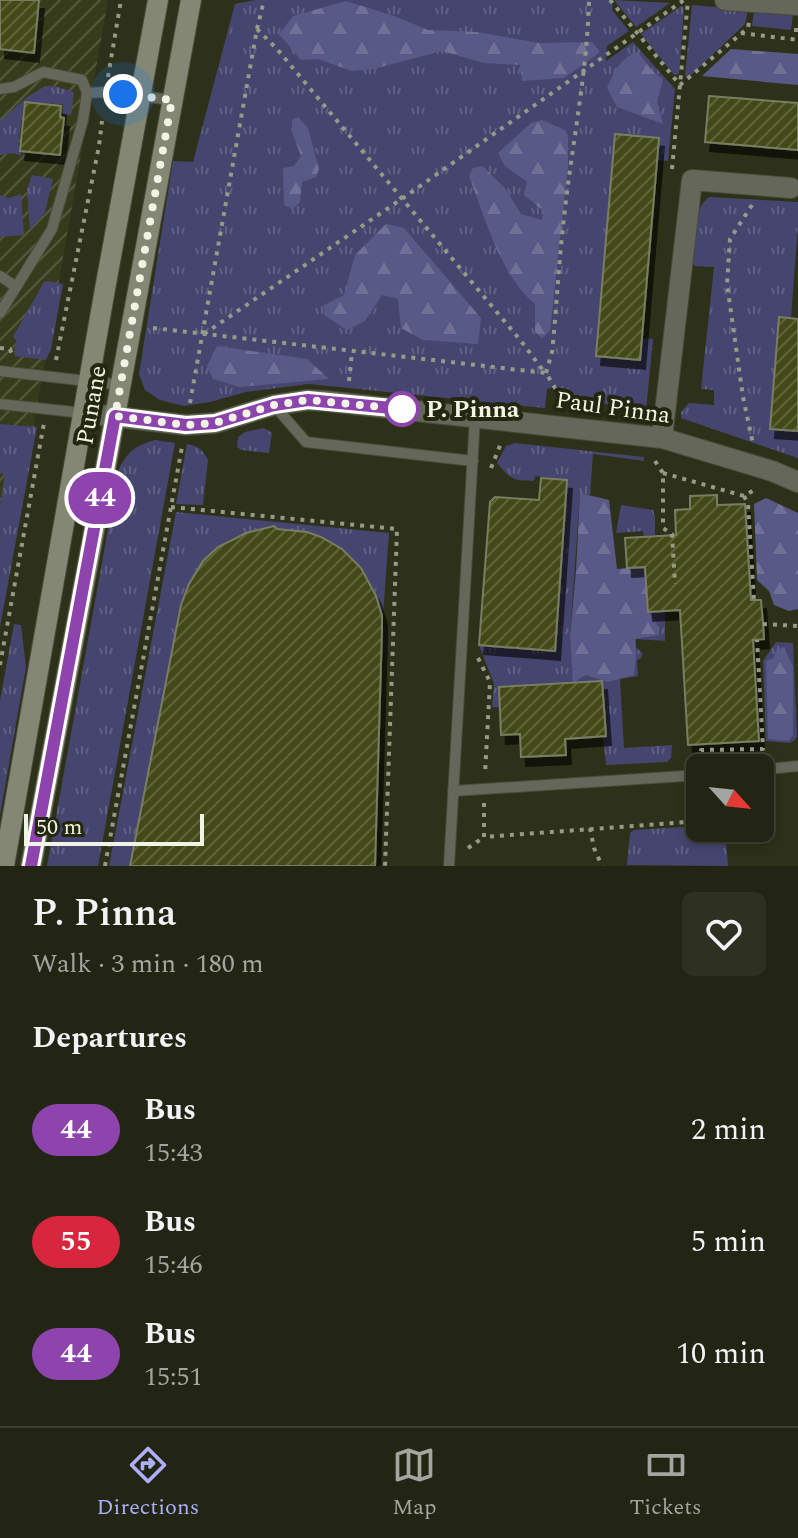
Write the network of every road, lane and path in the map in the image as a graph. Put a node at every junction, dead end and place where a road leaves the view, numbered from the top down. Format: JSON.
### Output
{"nodes":[{"id":1,"x":121,"y":0,"type":"edge"},
{"id":2,"x":158,"y":0,"type":"edge"},
{"id":3,"x":191,"y":0,"type":"edge"},
{"id":4,"x":264,"y":0,"type":"edge"},
{"id":5,"x":589,"y":0,"type":"edge"},
{"id":6,"x":610,"y":0,"type":"edge"},
{"id":7,"x":686,"y":0,"type":"edge"},
{"id":8,"x":725,"y":0,"type":"edge"},
{"id":9,"x":752,"y":2,"type":"junction"},
{"id":10,"x":798,"y":5,"type":"edge"},
{"id":11,"x":257,"y":29,"type":"junction"},
{"id":12,"x":637,"y":33,"type":"junction"},
{"id":13,"x":741,"y":33,"type":"junction"},
{"id":14,"x":798,"y":40,"type":"edge"},
{"id":15,"x":585,"y":70,"type":"junction"},
{"id":16,"x":680,"y":85,"type":"junction"},
{"id":17,"x":0,"y":89,"type":"edge"},
{"id":18,"x":106,"y":92,"type":"junction"},
{"id":19,"x":87,"y":93,"type":"junction"},
{"id":20,"x":140,"y":96,"type":"junction"},
{"id":21,"x":172,"y":100,"type":"junction"},
{"id":22,"x":671,"y":180,"type":"dead end"},
{"id":23,"x":764,"y":186,"type":"junction"},
{"id":24,"x":791,"y":188,"type":"dead end"},
{"id":25,"x":403,"y":198,"type":"junction"},
{"id":26,"x":0,"y":276,"type":"edge"},
{"id":27,"x":15,"y":286,"type":"junction"},
{"id":28,"x":0,"y":313,"type":"edge"},
{"id":29,"x":65,"y":315,"type":"junction"},
{"id":30,"x":76,"y":317,"type":"dead end"},
{"id":31,"x":146,"y":327,"type":"dead end"},
{"id":32,"x":202,"y":335,"type":"junction"},
{"id":33,"x":0,"y":371,"type":"edge"},
{"id":34,"x":546,"y":373,"type":"junction"},
{"id":35,"x":53,"y":378,"type":"junction"},
{"id":36,"x":89,"y":382,"type":"junction"},
{"id":37,"x":121,"y":385,"type":"junction"},
{"id":38,"x":0,"y":404,"type":"edge"},
{"id":39,"x":274,"y":405,"type":"junction"},
{"id":40,"x":572,"y":408,"type":"dead end"},
{"id":41,"x":46,"y":410,"type":"junction"},
{"id":42,"x":83,"y":413,"type":"junction"},
{"id":43,"x":115,"y":416,"type":"junction"},
{"id":44,"x":475,"y":416,"type":"junction"},
{"id":45,"x":186,"y":425,"type":"junction"},
{"id":46,"x":662,"y":438,"type":"junction"},
{"id":47,"x":503,"y":440,"type":"dead end"},
{"id":48,"x":753,"y":446,"type":"dead end"},
{"id":49,"x":473,"y":461,"type":"junction"},
{"id":50,"x":489,"y":472,"type":"dead end"},
{"id":51,"x":798,"y":482,"type":"edge"},
{"id":52,"x":761,"y":486,"type":"dead end"},
{"id":53,"x":744,"y":496,"type":"junction"},
{"id":54,"x":171,"y":507,"type":"junction"},
{"id":55,"x":675,"y":584,"type":"dead end"},
{"id":56,"x":754,"y":600,"type":"dead end"},
{"id":57,"x":763,"y":624,"type":"dead end"},
{"id":58,"x":798,"y":626,"type":"edge"},
{"id":59,"x":394,"y":627,"type":"junction"},
{"id":60,"x":401,"y":627,"type":"dead end"},
{"id":61,"x":757,"y":640,"type":"dead end"},
{"id":62,"x":473,"y":649,"type":"dead end"},
{"id":63,"x":0,"y":665,"type":"edge"},
{"id":64,"x":701,"y":754,"type":"edge"},
{"id":65,"x":798,"y":766,"type":"edge"},
{"id":66,"x":774,"y":769,"type":"edge"},
{"id":67,"x":686,"y":776,"type":"edge"},
{"id":68,"x":484,"y":789,"type":"junction"},
{"id":69,"x":453,"y":791,"type":"junction"},
{"id":70,"x":686,"y":822,"type":"edge"},
{"id":71,"x":590,"y":828,"type":"junction"},
{"id":72,"x":484,"y":837,"type":"junction"},
{"id":73,"x":468,"y":857,"type":"dead end"},
{"id":74,"x":4,"y":866,"type":"edge"},
{"id":75,"x":31,"y":866,"type":"edge"},
{"id":76,"x":105,"y":866,"type":"edge"},
{"id":77,"x":385,"y":866,"type":"edge"},
{"id":78,"x":449,"y":866,"type":"edge"},
{"id":79,"x":602,"y":866,"type":"edge"}],
"edges":[{"from":1,"to":18,"type":"path"},
{"from":2,"to":20,"type":"main road","name":"Punane"},
{"from":3,"to":21,"type":"main road","name":"Punane"},
{"from":4,"to":11,"type":"path"},
{"from":5,"to":15,"type":"path"},
{"from":6,"to":12,"type":"path"},
{"from":7,"to":12,"type":"path"},
{"from":7,"to":16,"type":"path"},
{"from":8,"to":9,"type":"street"},
{"from":9,"to":10,"type":"street"},
{"from":9,"to":13,"type":"path"},
{"from":11,"to":25,"type":"path"},
{"from":11,"to":32,"type":"path"},
{"from":12,"to":15,"type":"path"},
{"from":12,"to":16,"type":"path"},
{"from":13,"to":14,"type":"path"},
{"from":13,"to":16,"type":"path"},
{"from":15,"to":25,"type":"path"},
{"from":15,"to":34,"type":"path"},
{"from":16,"to":22,"type":"path"},
{"from":17,"to":19,"type":"lane"},
{"from":18,"to":19,"type":"lane"},
{"from":18,"to":20,"type":"lane"},
{"from":18,"to":29,"type":"path"},
{"from":19,"to":27,"type":"lane"},
{"from":20,"to":21,"type":"lane"},
{"from":20,"to":36,"type":"main road","name":"Punane"},
{"from":21,"to":37,"type":"main road","name":"Punane"},
{"from":23,"to":24,"type":"street"},
{"from":23,"to":46,"type":"street"},
{"from":23,"to":48,"type":"path"},
{"from":25,"to":32,"type":"path"},
{"from":25,"to":34,"type":"path"},
{"from":26,"to":27,"type":"lane"},
{"from":27,"to":28,"type":"lane"},
{"from":29,"to":30,"type":"path"},
{"from":29,"to":35,"type":"path"},
{"from":31,"to":32,"type":"path"},
{"from":32,"to":34,"type":"path"},
{"from":32,"to":45,"type":"path"},
{"from":33,"to":35,"type":"lane"},
{"from":34,"to":40,"type":"path"},
{"from":35,"to":36,"type":"lane"},
{"from":36,"to":37,"type":"lane"},
{"from":36,"to":42,"type":"main road","name":"Punane"},
{"from":37,"to":43,"type":"main road","name":"Punane"},
{"from":38,"to":41,"type":"lane"},
{"from":39,"to":44,"type":"street","name":"Paul Pinna"},
{"from":39,"to":45,"type":"street","name":"Paul Pinna"},
{"from":39,"to":49,"type":"lane"},
{"from":41,"to":42,"type":"lane"},
{"from":41,"to":63,"type":"path"},
{"from":42,"to":43,"type":"street","name":"Paul Pinna"},
{"from":42,"to":74,"type":"main road","name":"Punane"},
{"from":43,"to":45,"type":"street","name":"Paul Pinna"},
{"from":43,"to":75,"type":"main road","name":"Punane"},
{"from":44,"to":46,"type":"street","name":"Paul Pinna"},
{"from":44,"to":49,"type":"lane"},
{"from":45,"to":54,"type":"path"},
{"from":46,"to":51,"type":"street","name":"Paul Pinna"},
{"from":47,"to":50,"type":"path"},
{"from":49,"to":69,"type":"lane"},
{"from":52,"to":53,"type":"path"},
{"from":53,"to":55,"type":"path"},
{"from":53,"to":56,"type":"path"},
{"from":54,"to":59,"type":"path"},
{"from":54,"to":76,"type":"path"},
{"from":57,"to":58,"type":"path"},
{"from":59,"to":60,"type":"path"},
{"from":59,"to":77,"type":"path"},
{"from":61,"to":64,"type":"path"},
{"from":62,"to":68,"type":"path"},
{"from":65,"to":66,"type":"lane"},
{"from":67,"to":68,"type":"lane"},
{"from":68,"to":69,"type":"lane"},
{"from":68,"to":72,"type":"path"},
{"from":69,"to":78,"type":"lane"},
{"from":70,"to":71,"type":"path"},
{"from":71,"to":72,"type":"path"},
{"from":71,"to":79,"type":"path"},
{"from":72,"to":73,"type":"path"}]}
